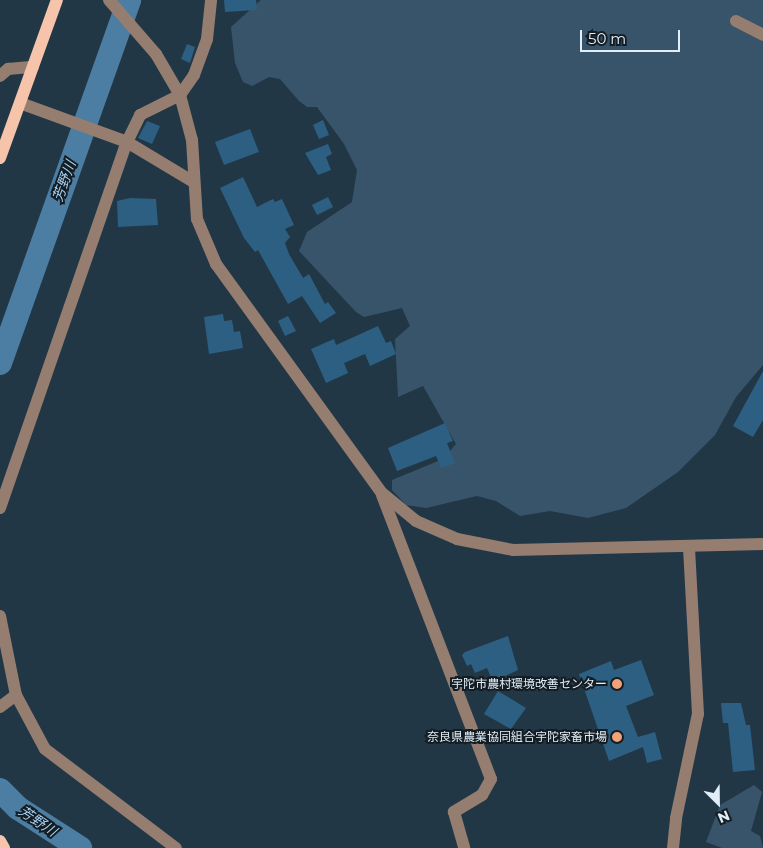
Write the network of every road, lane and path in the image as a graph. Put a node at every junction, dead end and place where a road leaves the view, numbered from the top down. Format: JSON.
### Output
{"nodes":[{"id":1,"x":57,"y":0,"type":"edge"},
{"id":2,"x":109,"y":0,"type":"edge"},
{"id":3,"x":211,"y":0,"type":"edge"},
{"id":4,"x":736,"y":21,"type":"dead end"},
{"id":5,"x":763,"y":35,"type":"edge"},
{"id":6,"x":33,"y":67,"type":"junction"},
{"id":7,"x":0,"y":76,"type":"edge"},
{"id":8,"x":180,"y":95,"type":"junction"},
{"id":9,"x":25,"y":105,"type":"junction"},
{"id":10,"x":127,"y":142,"type":"junction"},
{"id":11,"x":0,"y":158,"type":"edge"},
{"id":12,"x":192,"y":181,"type":"junction"},
{"id":13,"x":381,"y":492,"type":"junction"},
{"id":14,"x":0,"y":508,"type":"edge"},
{"id":15,"x":763,"y":544,"type":"edge"},
{"id":16,"x":689,"y":546,"type":"junction"},
{"id":17,"x":0,"y":616,"type":"edge"},
{"id":18,"x":16,"y":695,"type":"junction"},
{"id":19,"x":0,"y":707,"type":"edge"},
{"id":20,"x":0,"y":841,"type":"edge"},
{"id":21,"x":4,"y":848,"type":"edge"},
{"id":22,"x":176,"y":848,"type":"edge"},
{"id":23,"x":464,"y":848,"type":"edge"},
{"id":24,"x":673,"y":848,"type":"edge"}],
"edges":[{"from":1,"to":6,"type":"main road"},
{"from":2,"to":8,"type":"street"},
{"from":3,"to":8,"type":"street"},
{"from":4,"to":5,"type":"street"},
{"from":6,"to":7,"type":"street"},
{"from":6,"to":9,"type":"main road"},
{"from":8,"to":10,"type":"street"},
{"from":8,"to":12,"type":"street"},
{"from":9,"to":10,"type":"street"},
{"from":9,"to":11,"type":"main road"},
{"from":10,"to":12,"type":"street"},
{"from":10,"to":14,"type":"street"},
{"from":12,"to":13,"type":"street"},
{"from":13,"to":16,"type":"street"},
{"from":13,"to":23,"type":"street"},
{"from":15,"to":16,"type":"street"},
{"from":16,"to":24,"type":"street"},
{"from":17,"to":18,"type":"street"},
{"from":18,"to":19,"type":"street"},
{"from":18,"to":22,"type":"street"},
{"from":20,"to":21,"type":"main road"}]}
